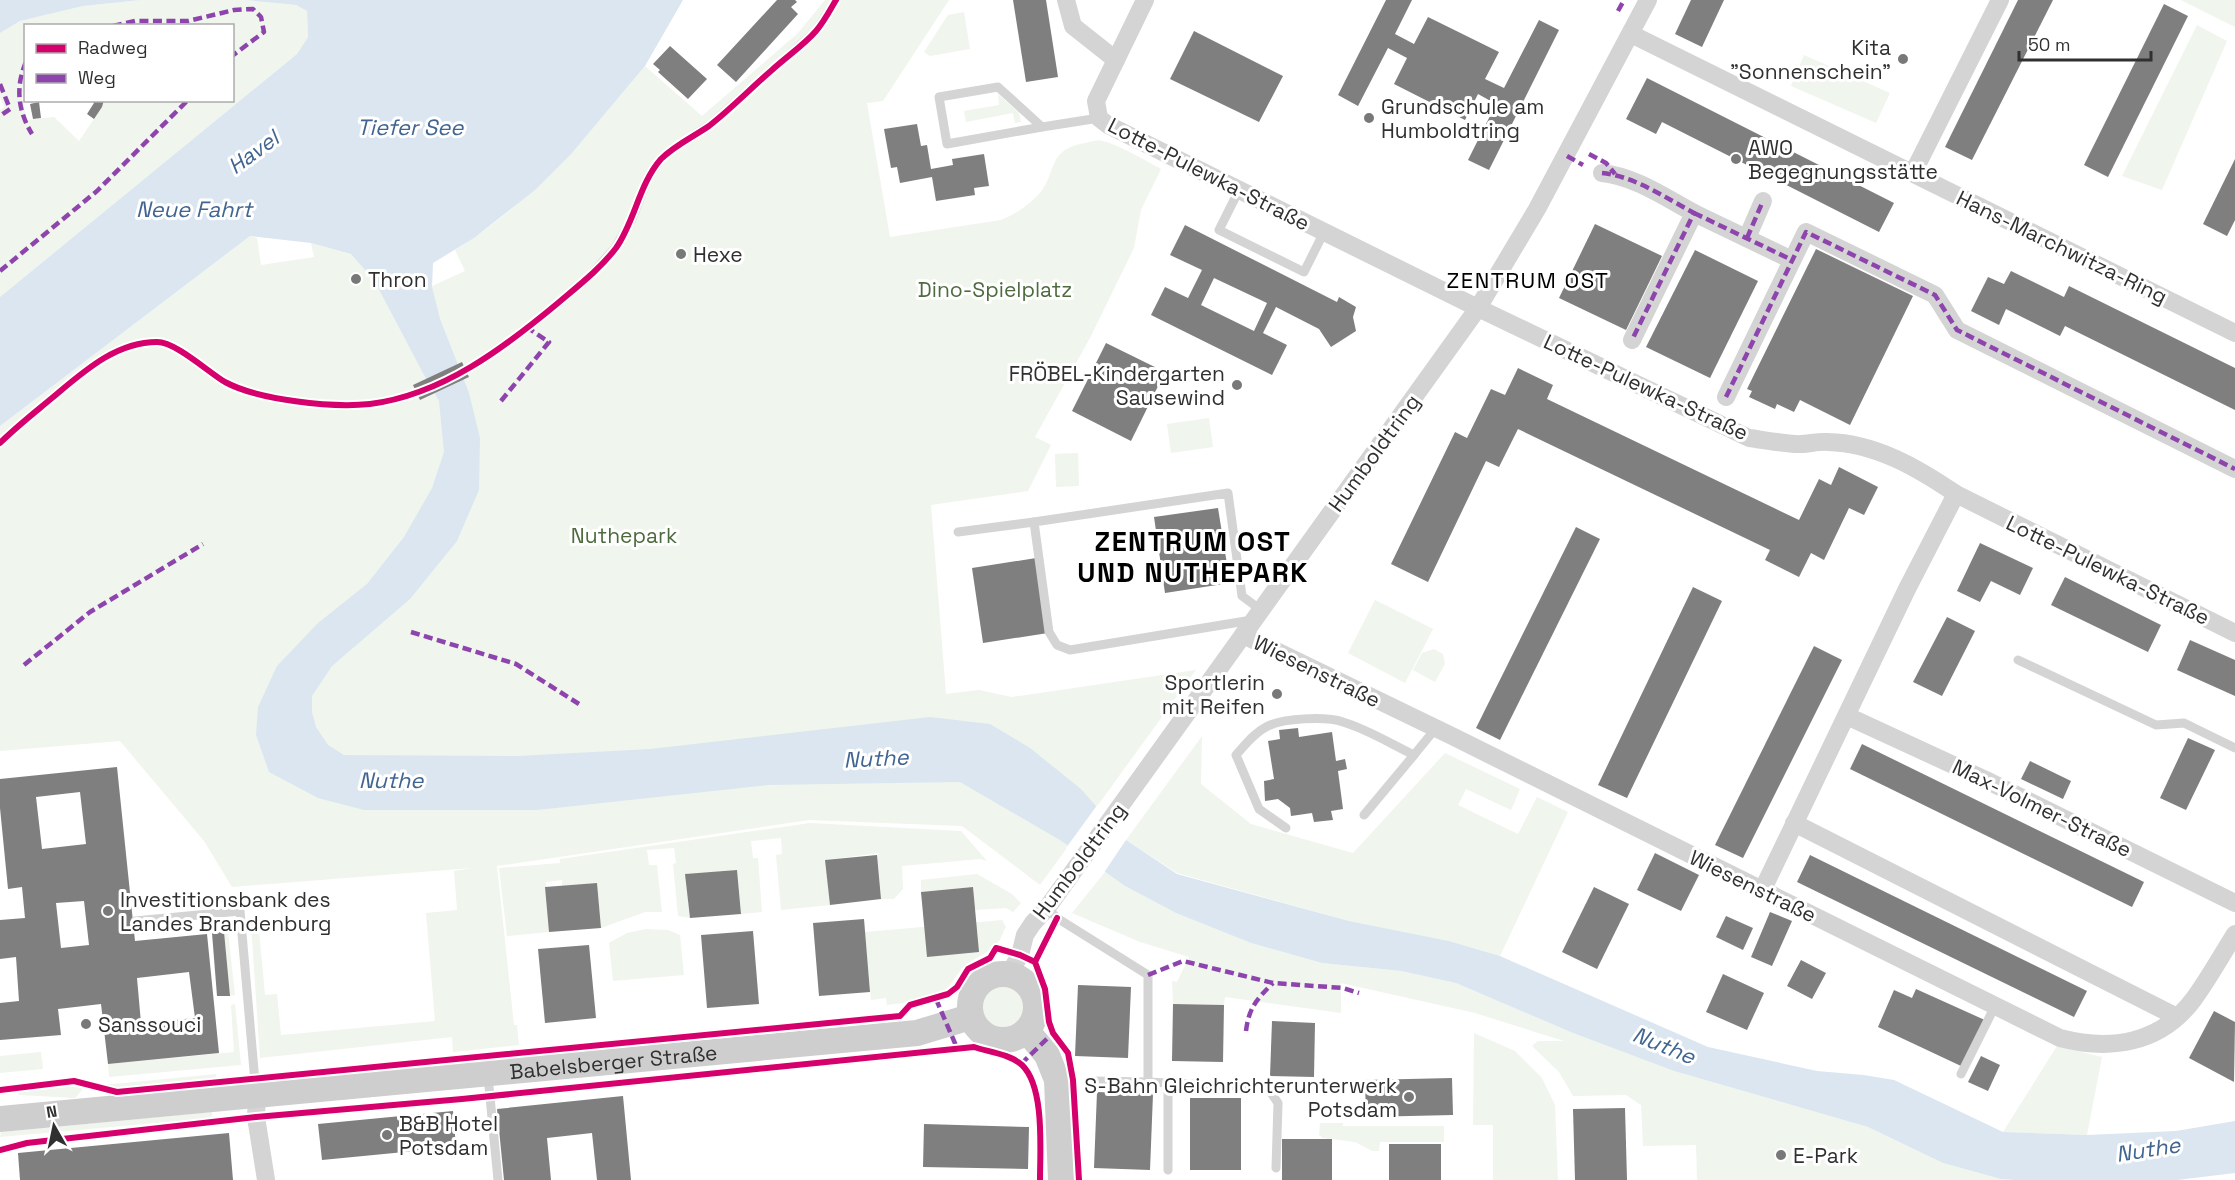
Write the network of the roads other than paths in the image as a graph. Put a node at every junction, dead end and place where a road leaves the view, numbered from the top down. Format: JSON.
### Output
{"nodes":[{"id":1,"x":836,"y":0,"type":"edge"},
{"id":2,"x":1066,"y":0,"type":"edge"},
{"id":3,"x":1145,"y":0,"type":"edge"},
{"id":4,"x":1648,"y":0,"type":"edge"},
{"id":5,"x":2000,"y":0,"type":"edge"},
{"id":6,"x":1631,"y":34,"type":"junction"},
{"id":7,"x":1116,"y":60,"type":"junction"},
{"id":8,"x":1099,"y":118,"type":"junction"},
{"id":9,"x":1042,"y":127,"type":"junction"},
{"id":10,"x":1602,"y":173,"type":"dead end"},
{"id":11,"x":1913,"y":173,"type":"junction"},
{"id":12,"x":1239,"y":190,"type":"junction"},
{"id":13,"x":1764,"y":201,"type":"dead end"},
{"id":14,"x":1694,"y":213,"type":"junction"},
{"id":15,"x":1324,"y":232,"type":"junction"},
{"id":16,"x":1746,"y":238,"type":"junction"},
{"id":17,"x":1792,"y":260,"type":"junction"},
{"id":18,"x":1478,"y":308,"type":"junction"},
{"id":19,"x":2235,"y":333,"type":"edge"},
{"id":20,"x":1632,"y":340,"type":"dead end"},
{"id":21,"x":474,"y":365,"type":"dead end"},
{"id":22,"x":1726,"y":397,"type":"dead end"},
{"id":23,"x":2235,"y":469,"type":"edge"},
{"id":24,"x":1956,"y":494,"type":"junction"},
{"id":25,"x":1034,"y":522,"type":"junction"},
{"id":26,"x":958,"y":532,"type":"dead end"},
{"id":27,"x":1257,"y":615,"type":"junction"},
{"id":28,"x":2235,"y":633,"type":"edge"},
{"id":29,"x":1243,"y":635,"type":"junction"},
{"id":30,"x":2018,"y":660,"type":"dead end"},
{"id":31,"x":1847,"y":716,"type":"junction"},
{"id":32,"x":1436,"y":728,"type":"junction"},
{"id":33,"x":2235,"y":748,"type":"edge"},
{"id":34,"x":1414,"y":755,"type":"junction"},
{"id":35,"x":1364,"y":815,"type":"dead end"},
{"id":36,"x":1794,"y":823,"type":"junction"},
{"id":37,"x":1286,"y":828,"type":"dead end"},
{"id":38,"x":1762,"y":891,"type":"junction"},
{"id":39,"x":2235,"y":903,"type":"edge"},
{"id":40,"x":1047,"y":908,"type":"junction"},
{"id":41,"x":135,"y":921,"type":"dead end"},
{"id":42,"x":2235,"y":934,"type":"edge"},
{"id":43,"x":1009,"y":974,"type":"junction"},
{"id":44,"x":1995,"y":1006,"type":"junction"},
{"id":45,"x":970,"y":1017,"type":"junction"},
{"id":46,"x":2177,"y":1017,"type":"junction"},
{"id":47,"x":1027,"y":1031,"type":"junction"},
{"id":48,"x":488,"y":1074,"type":"junction"},
{"id":49,"x":1961,"y":1074,"type":"dead end"},
{"id":50,"x":1094,"y":1081,"type":"dead end"},
{"id":51,"x":1148,"y":1083,"type":"junction"},
{"id":52,"x":1168,"y":1083,"type":"junction"},
{"id":53,"x":256,"y":1095,"type":"junction"},
{"id":54,"x":0,"y":1119,"type":"edge"},
{"id":55,"x":1276,"y":1168,"type":"dead end"},
{"id":56,"x":1168,"y":1170,"type":"dead end"},
{"id":57,"x":266,"y":1180,"type":"edge"},
{"id":58,"x":498,"y":1180,"type":"edge"},
{"id":59,"x":1061,"y":1180,"type":"edge"}],
"edges":[{"from":1,"to":21,"type":"lane"},
{"from":2,"to":7,"type":"street"},
{"from":3,"to":7,"type":"street"},
{"from":4,"to":6,"type":"street","name":"Humboldtring"},
{"from":5,"to":11,"type":"street"},
{"from":6,"to":11,"type":"street","name":"Hans-Marchwitza-Ring"},
{"from":6,"to":18,"type":"street","name":"Humboldtring"},
{"from":7,"to":8,"type":"street"},
{"from":8,"to":9,"type":"lane"},
{"from":8,"to":12,"type":"street","name":"Lotte-Pulewka-Straße"},
{"from":9,"to":9,"type":"lane"},
{"from":10,"to":14,"type":"street"},
{"from":11,"to":19,"type":"street","name":"Hans-Marchwitza-Ring"},
{"from":12,"to":15,"type":"street","name":"Lotte-Pulewka-Straße"},
{"from":12,"to":15,"type":"lane"},
{"from":13,"to":16,"type":"street"},
{"from":14,"to":16,"type":"street"},
{"from":14,"to":20,"type":"street"},
{"from":15,"to":18,"type":"street","name":"Lotte-Pulewka-Straße"},
{"from":16,"to":17,"type":"street"},
{"from":17,"to":22,"type":"street"},
{"from":17,"to":23,"type":"street"},
{"from":18,"to":24,"type":"street","name":"Lotte-Pulewka-Straße"},
{"from":18,"to":27,"type":"street","name":"Humboldtring"},
{"from":24,"to":28,"type":"street","name":"Lotte-Pulewka-Straße"},
{"from":24,"to":31,"type":"street"},
{"from":25,"to":26,"type":"lane"},
{"from":25,"to":27,"type":"lane"},
{"from":25,"to":27,"type":"lane"},
{"from":27,"to":29,"type":"street","name":"Humboldtring"},
{"from":29,"to":32,"type":"street","name":"Wiesenstraße"},
{"from":29,"to":40,"type":"street","name":"Humboldtring"},
{"from":30,"to":33,"type":"lane"},
{"from":31,"to":36,"type":"street"},
{"from":31,"to":39,"type":"street","name":"Max-Volmer-Straße"},
{"from":32,"to":34,"type":"lane"},
{"from":32,"to":38,"type":"street","name":"Wiesenstraße"},
{"from":34,"to":35,"type":"lane"},
{"from":34,"to":37,"type":"lane"},
{"from":36,"to":38,"type":"street"},
{"from":36,"to":46,"type":"street"},
{"from":38,"to":44,"type":"street","name":"Wiesenstraße"},
{"from":40,"to":43,"type":"street","name":"Humboldtring"},
{"from":40,"to":51,"type":"lane"},
{"from":41,"to":53,"type":"lane"},
{"from":42,"to":46,"type":"street","name":"Wiesenstraße"},
{"from":43,"to":45,"type":"street"},
{"from":43,"to":47,"type":"street"},
{"from":44,"to":46,"type":"street","name":"Wiesenstraße"},
{"from":44,"to":49,"type":"lane"},
{"from":45,"to":47,"type":"street"},
{"from":45,"to":48,"type":"street","name":"Babelsberger Straße"},
{"from":47,"to":59,"type":"street"},
{"from":48,"to":53,"type":"street","name":"Babelsberger Straße"},
{"from":48,"to":58,"type":"lane"},
{"from":50,"to":51,"type":"lane"},
{"from":51,"to":52,"type":"lane"},
{"from":52,"to":55,"type":"lane"},
{"from":52,"to":56,"type":"lane"},
{"from":53,"to":54,"type":"street","name":"Babelsberger Straße"},
{"from":53,"to":57,"type":"street"}]}
